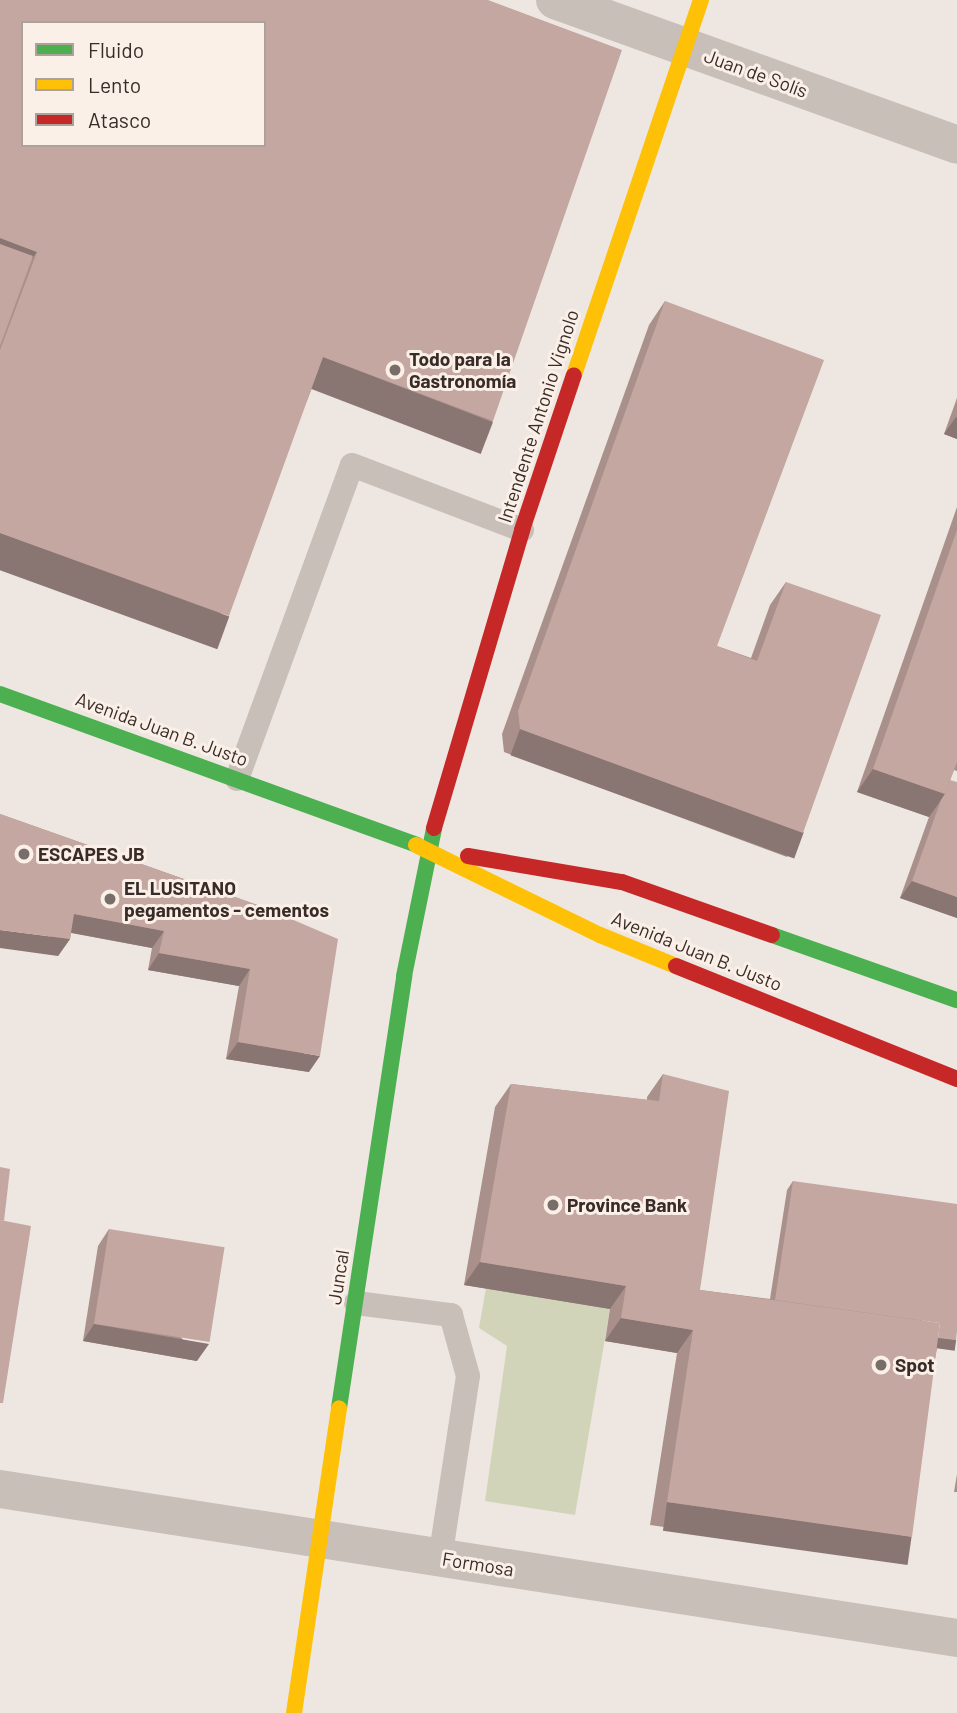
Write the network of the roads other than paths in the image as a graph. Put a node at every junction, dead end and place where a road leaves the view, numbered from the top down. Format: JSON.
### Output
{"nodes":[{"id":1,"x":555,"y":0,"type":"edge"},
{"id":2,"x":701,"y":0,"type":"edge"},
{"id":3,"x":684,"y":47,"type":"junction"},
{"id":4,"x":957,"y":145,"type":"edge"},
{"id":5,"x":522,"y":530,"type":"junction"},
{"id":6,"x":0,"y":694,"type":"edge"},
{"id":7,"x":237,"y":779,"type":"junction"},
{"id":8,"x":428,"y":849,"type":"junction"},
{"id":9,"x":957,"y":1000,"type":"edge"},
{"id":10,"x":957,"y":1079,"type":"edge"},
{"id":11,"x":356,"y":1303,"type":"junction"},
{"id":12,"x":0,"y":1489,"type":"edge"},
{"id":13,"x":320,"y":1538,"type":"junction"},
{"id":14,"x":440,"y":1558,"type":"junction"},
{"id":15,"x":957,"y":1638,"type":"edge"},
{"id":16,"x":294,"y":1713,"type":"edge"}],
"edges":[{"from":1,"to":3,"type":"street","name":"Juan de Solís"},
{"from":2,"to":3,"type":"street","name":"Intendente Antonio Vignolo"},
{"from":3,"to":4,"type":"street","name":"Juan de Solís"},
{"from":3,"to":5,"type":"street","name":"Intendente Antonio Vignolo"},
{"from":5,"to":7,"type":"lane"},
{"from":5,"to":8,"type":"street","name":"Intendente Antonio Vignolo"},
{"from":6,"to":7,"type":"street","name":"Avenida Juan B. Justo"},
{"from":7,"to":8,"type":"street","name":"Avenida Juan B. Justo"},
{"from":8,"to":9,"type":"street","name":"Avenida Juan B. Justo"},
{"from":8,"to":10,"type":"street","name":"Avenida Juan B. Justo"},
{"from":8,"to":11,"type":"street","name":"Juncal"},
{"from":11,"to":13,"type":"street","name":"Juncal"},
{"from":11,"to":14,"type":"lane"},
{"from":12,"to":13,"type":"street","name":"Formosa"},
{"from":13,"to":14,"type":"street","name":"Formosa"},
{"from":13,"to":16,"type":"street","name":"Juncal"},
{"from":14,"to":15,"type":"street","name":"Formosa"}]}
